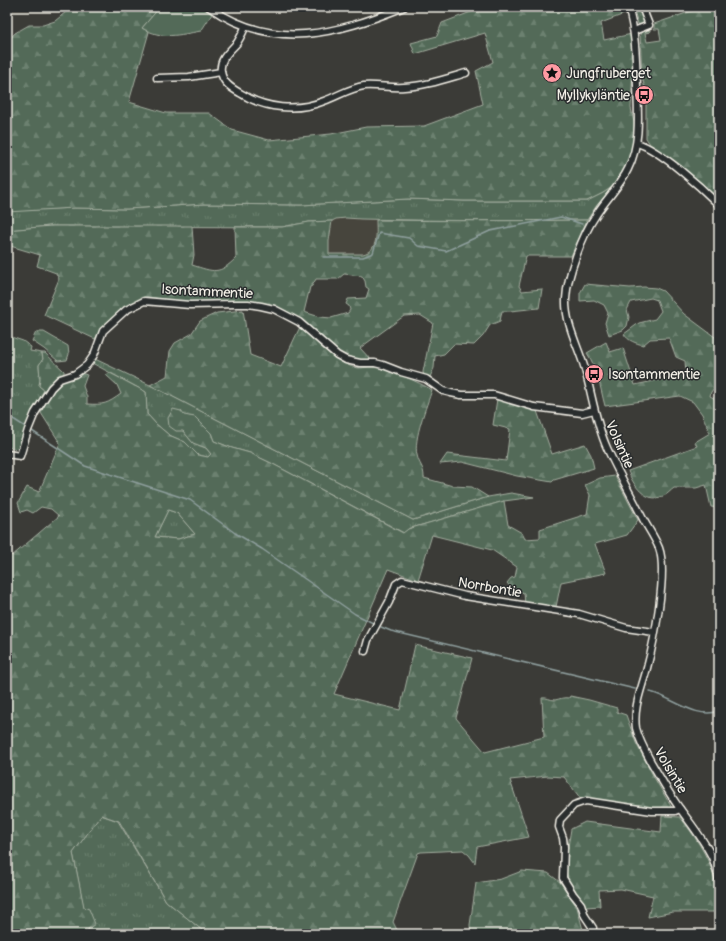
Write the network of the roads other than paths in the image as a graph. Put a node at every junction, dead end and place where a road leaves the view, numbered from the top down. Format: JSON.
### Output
{"nodes":[{"id":1,"x":208,"y":7,"type":"edge"},
{"id":2,"x":404,"y":7,"type":"edge"},
{"id":3,"x":628,"y":7,"type":"edge"},
{"id":4,"x":642,"y":7,"type":"edge"},
{"id":5,"x":246,"y":27,"type":"junction"},
{"id":6,"x":634,"y":31,"type":"junction"},
{"id":7,"x":221,"y":72,"type":"junction"},
{"id":8,"x":466,"y":73,"type":"dead end"},
{"id":9,"x":157,"y":78,"type":"dead end"},
{"id":10,"x":637,"y":143,"type":"junction"},
{"id":11,"x":719,"y":205,"type":"edge"},
{"id":12,"x":594,"y":410,"type":"junction"},
{"id":13,"x":7,"y":454,"type":"edge"},
{"id":14,"x":654,"y":632,"type":"junction"},
{"id":15,"x":365,"y":651,"type":"dead end"},
{"id":16,"x":680,"y":809,"type":"junction"},
{"id":17,"x":719,"y":880,"type":"edge"},
{"id":18,"x":593,"y":928,"type":"dead end"}],
"edges":[{"from":1,"to":5,"type":"street"},
{"from":2,"to":5,"type":"street"},
{"from":3,"to":6,"type":"street","name":"Volsintie"},
{"from":4,"to":6,"type":"street"},
{"from":5,"to":7,"type":"street"},
{"from":6,"to":10,"type":"street","name":"Volsintie"},
{"from":7,"to":8,"type":"street"},
{"from":7,"to":9,"type":"street"},
{"from":10,"to":11,"type":"street"},
{"from":10,"to":12,"type":"street","name":"Volsintie"},
{"from":12,"to":13,"type":"street","name":"Isontammentie"},
{"from":12,"to":14,"type":"street","name":"Volsintie"},
{"from":14,"to":15,"type":"street","name":"Norrbontie"},
{"from":14,"to":16,"type":"street","name":"Volsintie"},
{"from":16,"to":17,"type":"street","name":"Volsintie"},
{"from":16,"to":18,"type":"street"}]}
